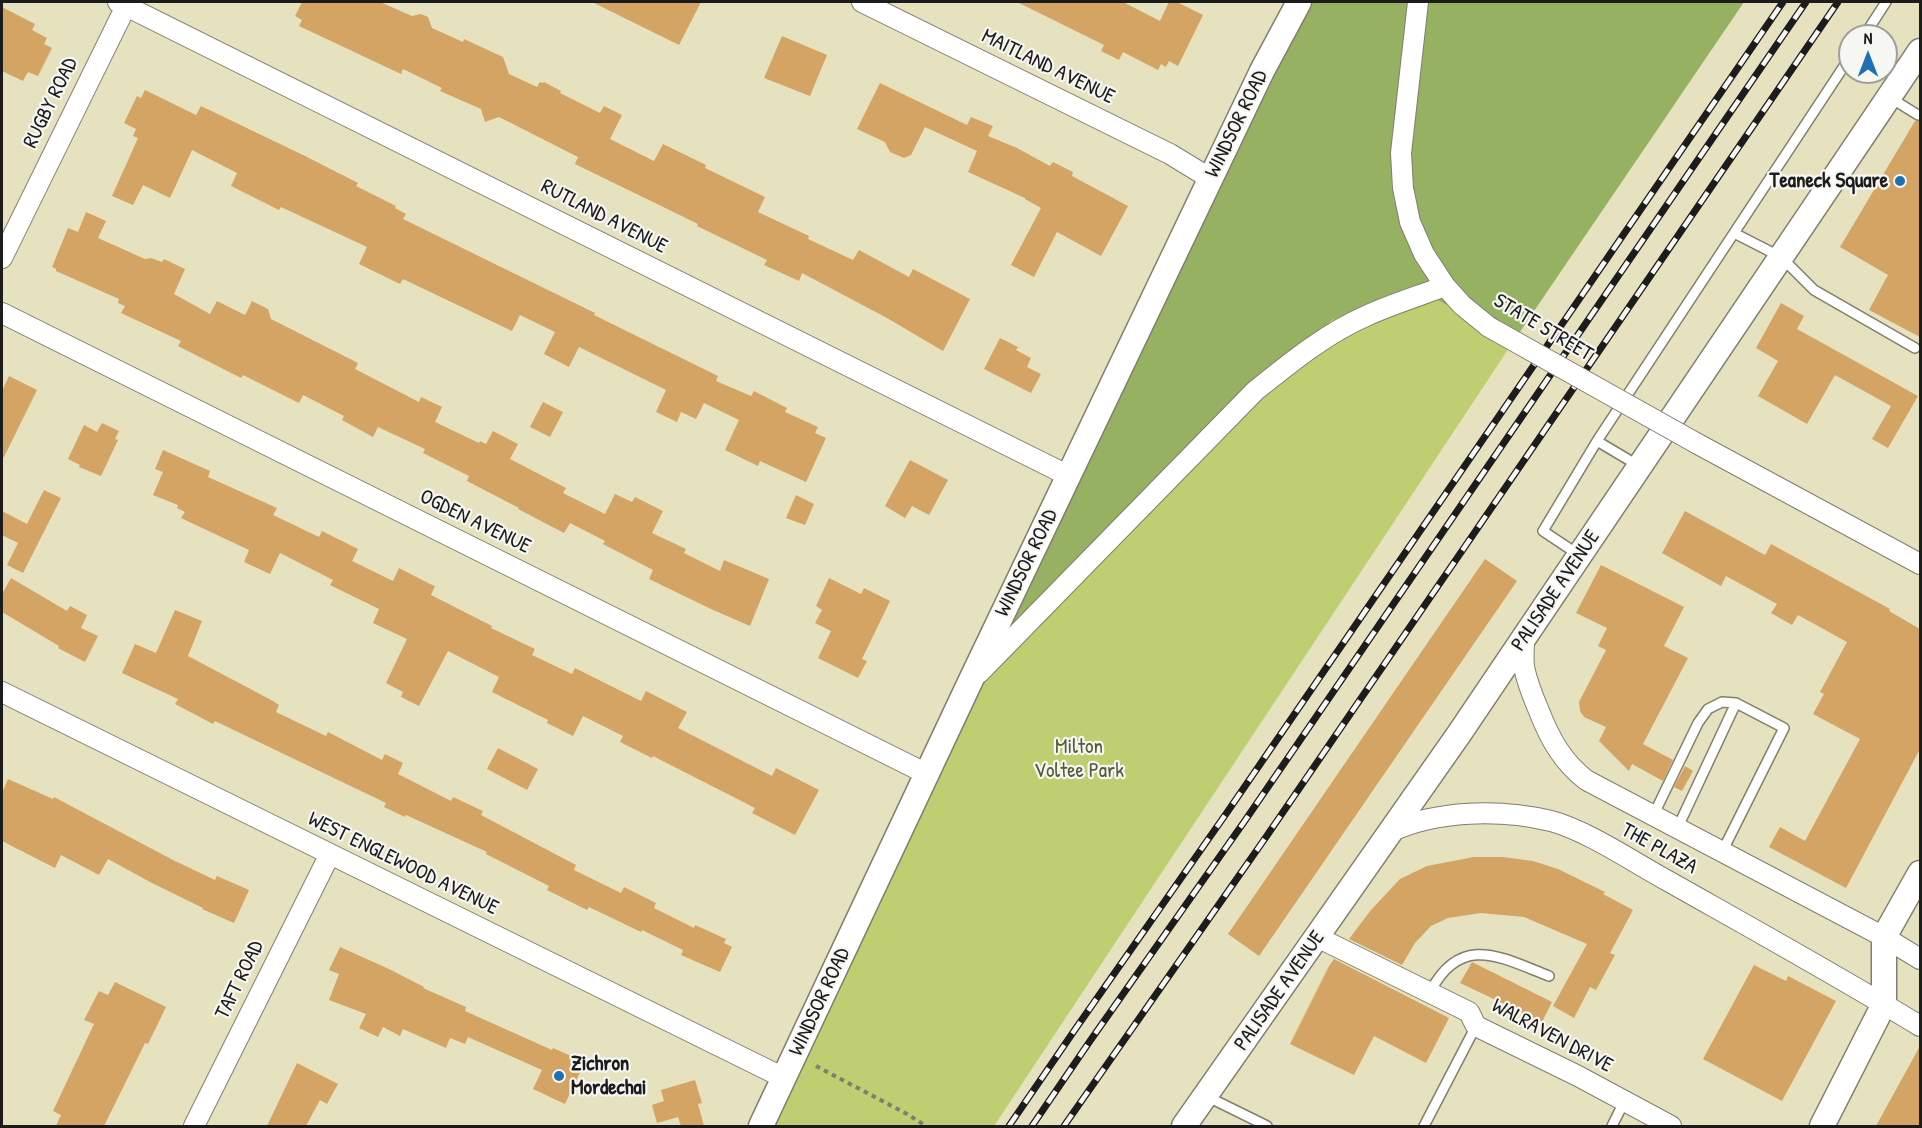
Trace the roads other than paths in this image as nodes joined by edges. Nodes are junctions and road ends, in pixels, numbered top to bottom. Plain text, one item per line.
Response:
1 (862, 2) edge
2 (1299, 2) edge
3 (1418, 2) edge
4 (1886, 2) edge
5 (124, 3) edge
6 (1872, 24) edge
7 (1920, 51) edge
8 (1838, 75) edge
9 (1889, 97) junction
10 (1918, 115) dead end
11 (1211, 179) junction
12 (1734, 233) junction
13 (1782, 257) junction
14 (2, 258) edge
15 (1444, 286) junction
16 (2, 313) edge
17 (1915, 348) dead end
18 (1597, 441) junction
19 (1640, 467) junction
20 (1069, 476) junction
21 (1580, 556) junction
22 (1920, 564) edge
23 (1524, 639) junction
24 (970, 682) junction
25 (2, 692) edge
26 (1736, 703) junction
27 (927, 774) junction
28 (1653, 816) junction
29 (1677, 829) junction
30 (1390, 832) junction
31 (1722, 852) junction
32 (330, 854) junction
33 (1920, 873) edge
34 (1317, 937) junction
35 (1884, 937) junction
36 (1920, 959) edge
37 (1549, 976) dead end
38 (1430, 992) junction
39 (1884, 1004) junction
40 (1476, 1026) junction
41 (1920, 1026) edge
42 (784, 1078) junction
43 (1206, 1096) junction
44 (1624, 1102) junction
45 (194, 1126) edge
46 (761, 1126) edge
47 (1184, 1126) edge
48 (1267, 1126) edge
49 (1424, 1126) edge
50 (1612, 1126) edge
51 (1671, 1126) edge
52 (1822, 1126) edge

1 - 11 street, MAITLAND AVENUE
2 - 11 street, WINDSOR ROAD
3 - 15 street, STATE STREET
4 - 6 lane
5 - 14 street, RUGBY ROAD
5 - 20 street, RUTLAND AVENUE
7 - 9 street, PALISADE AVENUE
8 - 12 lane
9 - 10 lane
9 - 13 street, PALISADE AVENUE
11 - 20 street, WINDSOR ROAD
12 - 13 lane
12 - 18 lane
13 - 17 lane
13 - 19 street, PALISADE AVENUE
15 - 22 street, STATE STREET, bridge
15 - 24 street
16 - 27 street, OGDEN AVENUE
18 - 19 lane
18 - 21 lane
19 - 21 street, PALISADE AVENUE
20 - 24 street, WINDSOR ROAD
21 - 23 street, PALISADE AVENUE
23 - 28 street, THE PLAZA
23 - 30 street, PALISADE AVENUE
24 - 27 street, WINDSOR ROAD
25 - 32 street, WEST ENGLEWOOD AVENUE
26 - 28 lane
26 - 29 lane
26 - 31 lane
27 - 42 street, WINDSOR ROAD
28 - 29 street, THE PLAZA
29 - 31 street, THE PLAZA
30 - 34 street, PALISADE AVENUE
30 - 39 street, THE PLAZA
31 - 35 street, THE PLAZA
32 - 42 street, WEST ENGLEWOOD AVENUE
32 - 45 street, TAFT ROAD
33 - 35 street
34 - 38 street, WALRAVEN DRIVE
34 - 43 street, PALISADE AVENUE
35 - 36 street, THE PLAZA
35 - 39 street
37 - 38 lane
38 - 40 street, WALRAVEN DRIVE
39 - 41 street, THE PLAZA
39 - 52 street
40 - 44 street, WALRAVEN DRIVE
40 - 49 lane
42 - 46 street, WINDSOR ROAD
43 - 47 street, PALISADE AVENUE
43 - 48 lane
44 - 50 lane
44 - 51 street, WALRAVEN DRIVE

